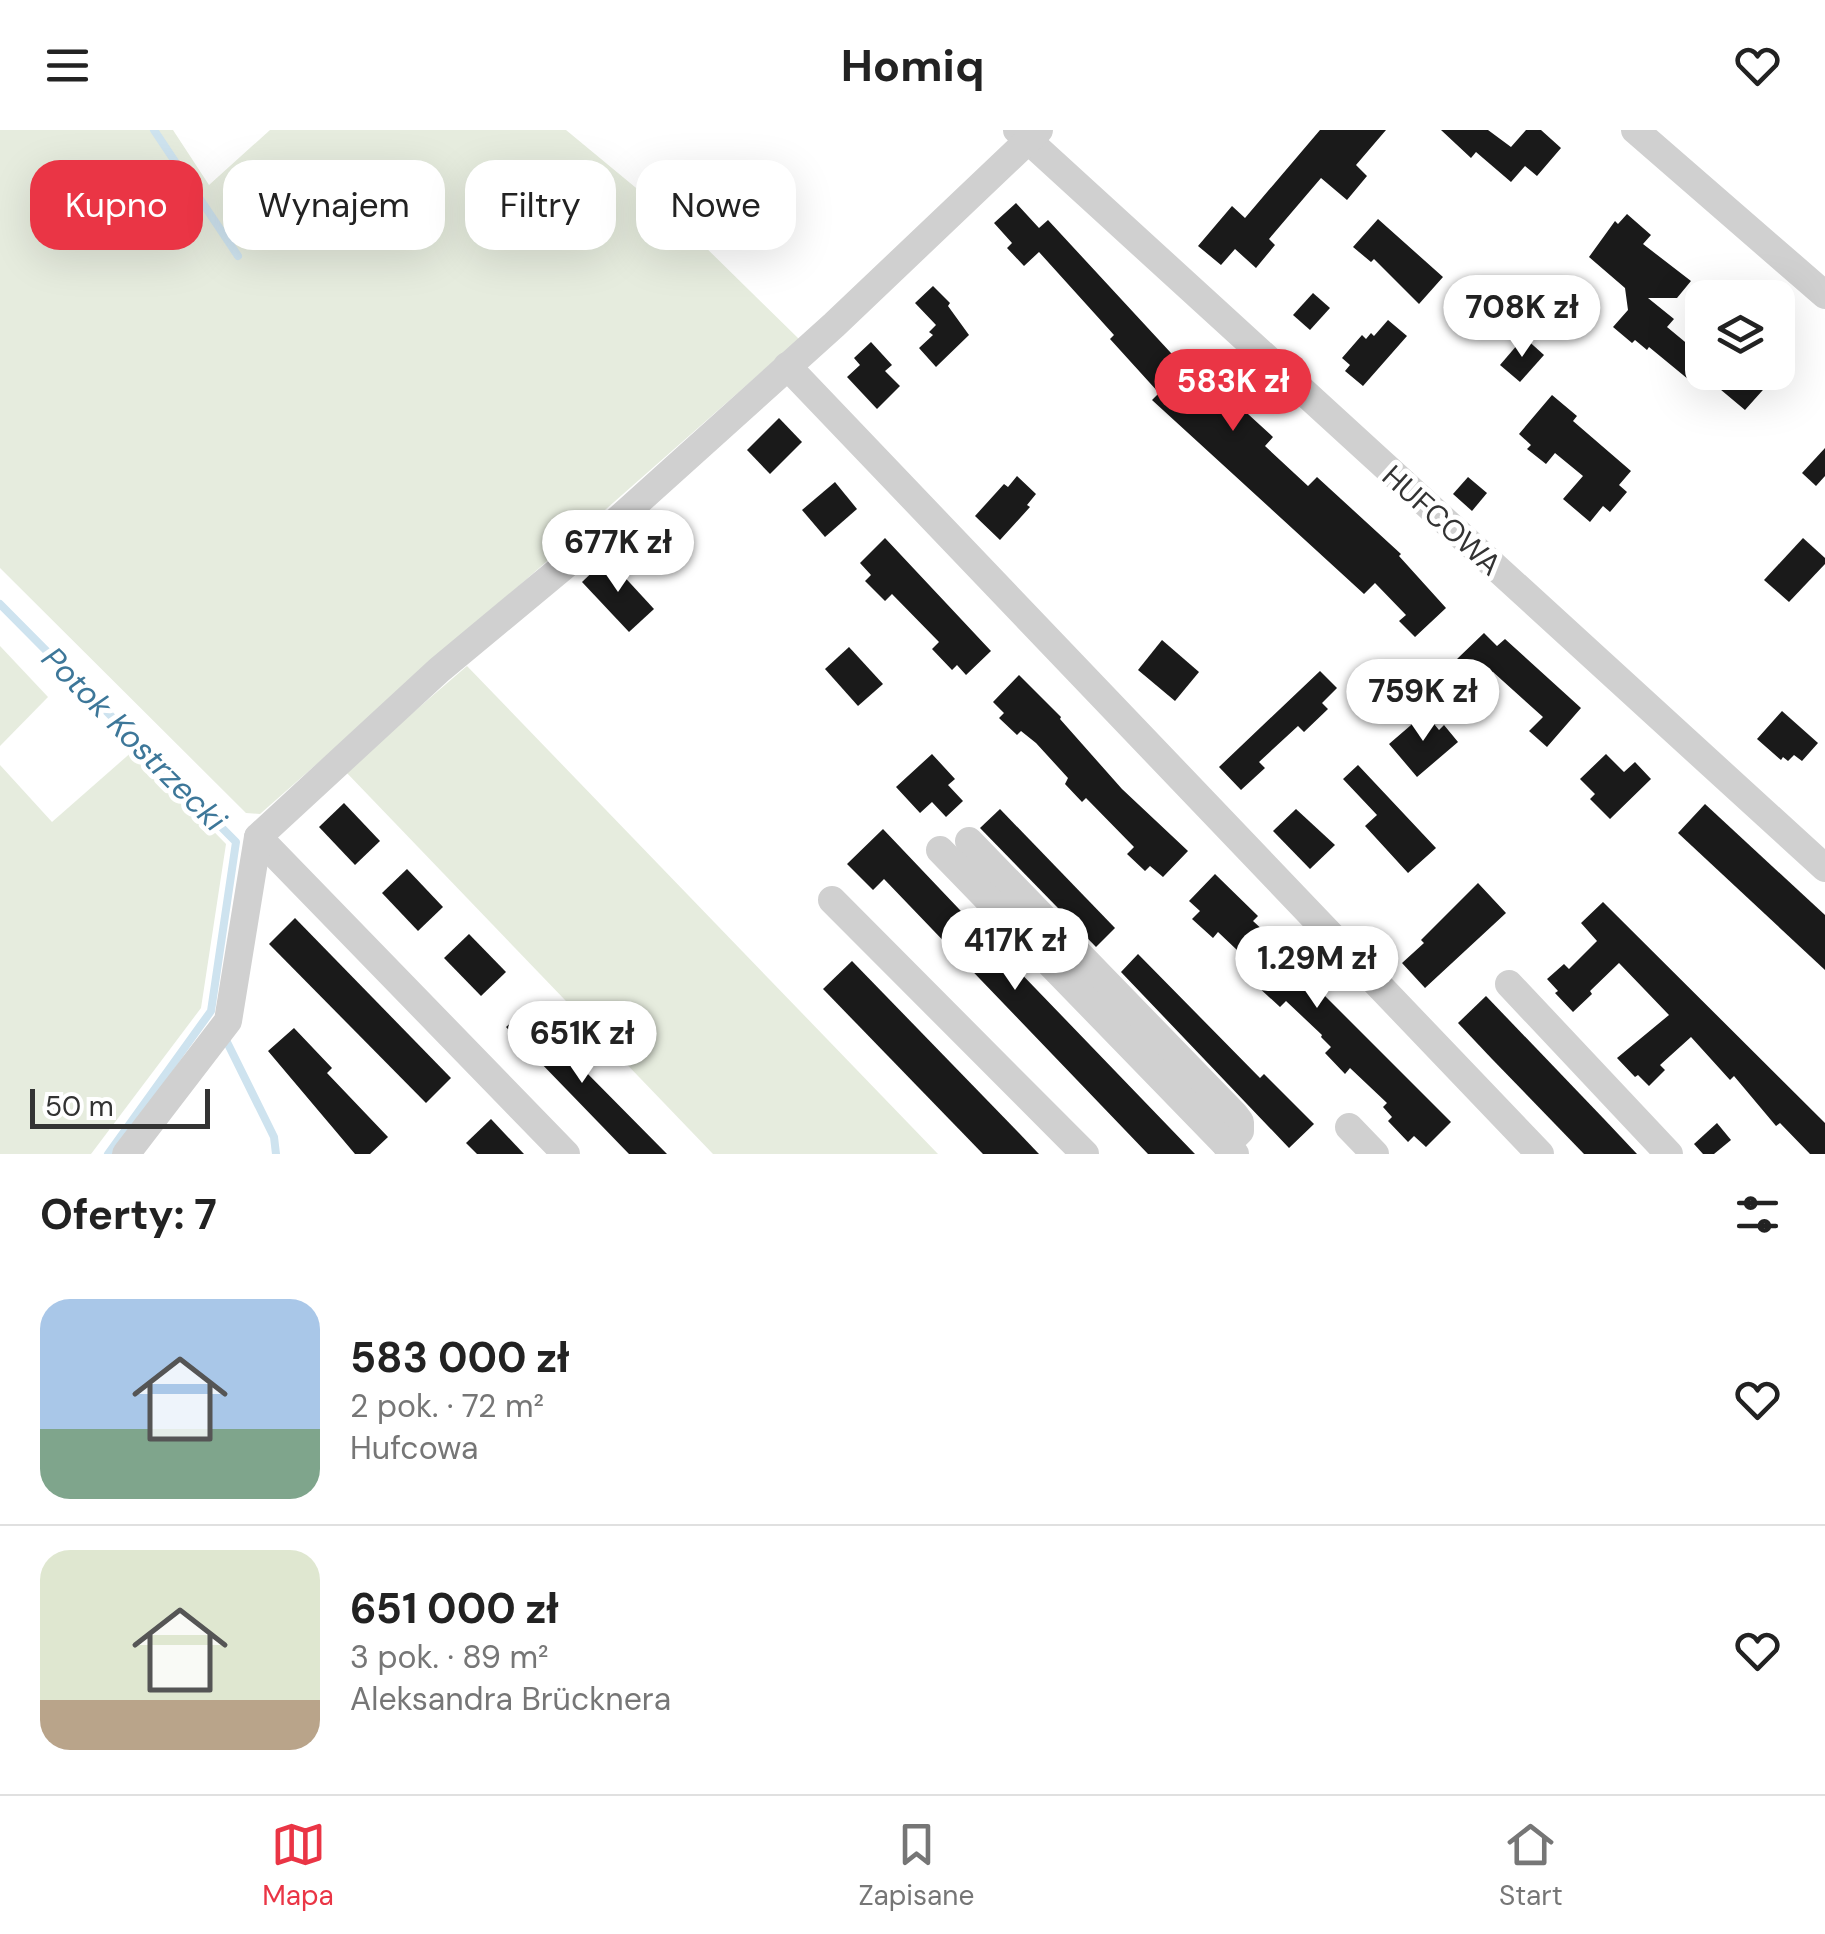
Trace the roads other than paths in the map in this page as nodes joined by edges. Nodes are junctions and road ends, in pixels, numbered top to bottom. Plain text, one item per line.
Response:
1 (1635, 130) edge
2 (1028, 133) edge
3 (1825, 294) edge
4 (787, 366) junction
5 (258, 837) junction
6 (969, 841) dead end
7 (940, 850) dead end
8 (1825, 868) edge
9 (832, 900) dead end
10 (1509, 984) dead end
11 (1349, 1126) dead end
12 (1230, 1150) edge
13 (126, 1154) edge
14 (566, 1154) edge
15 (1085, 1154) edge
16 (1375, 1154) edge
17 (1540, 1154) edge
18 (1669, 1154) edge

1 - 3 street
2 - 4 street
2 - 8 street, HUFCOWA
4 - 5 street
4 - 17 street
5 - 13 street
5 - 14 street
6 - 12 street
7 - 12 street
9 - 15 street
10 - 18 street
11 - 16 street

